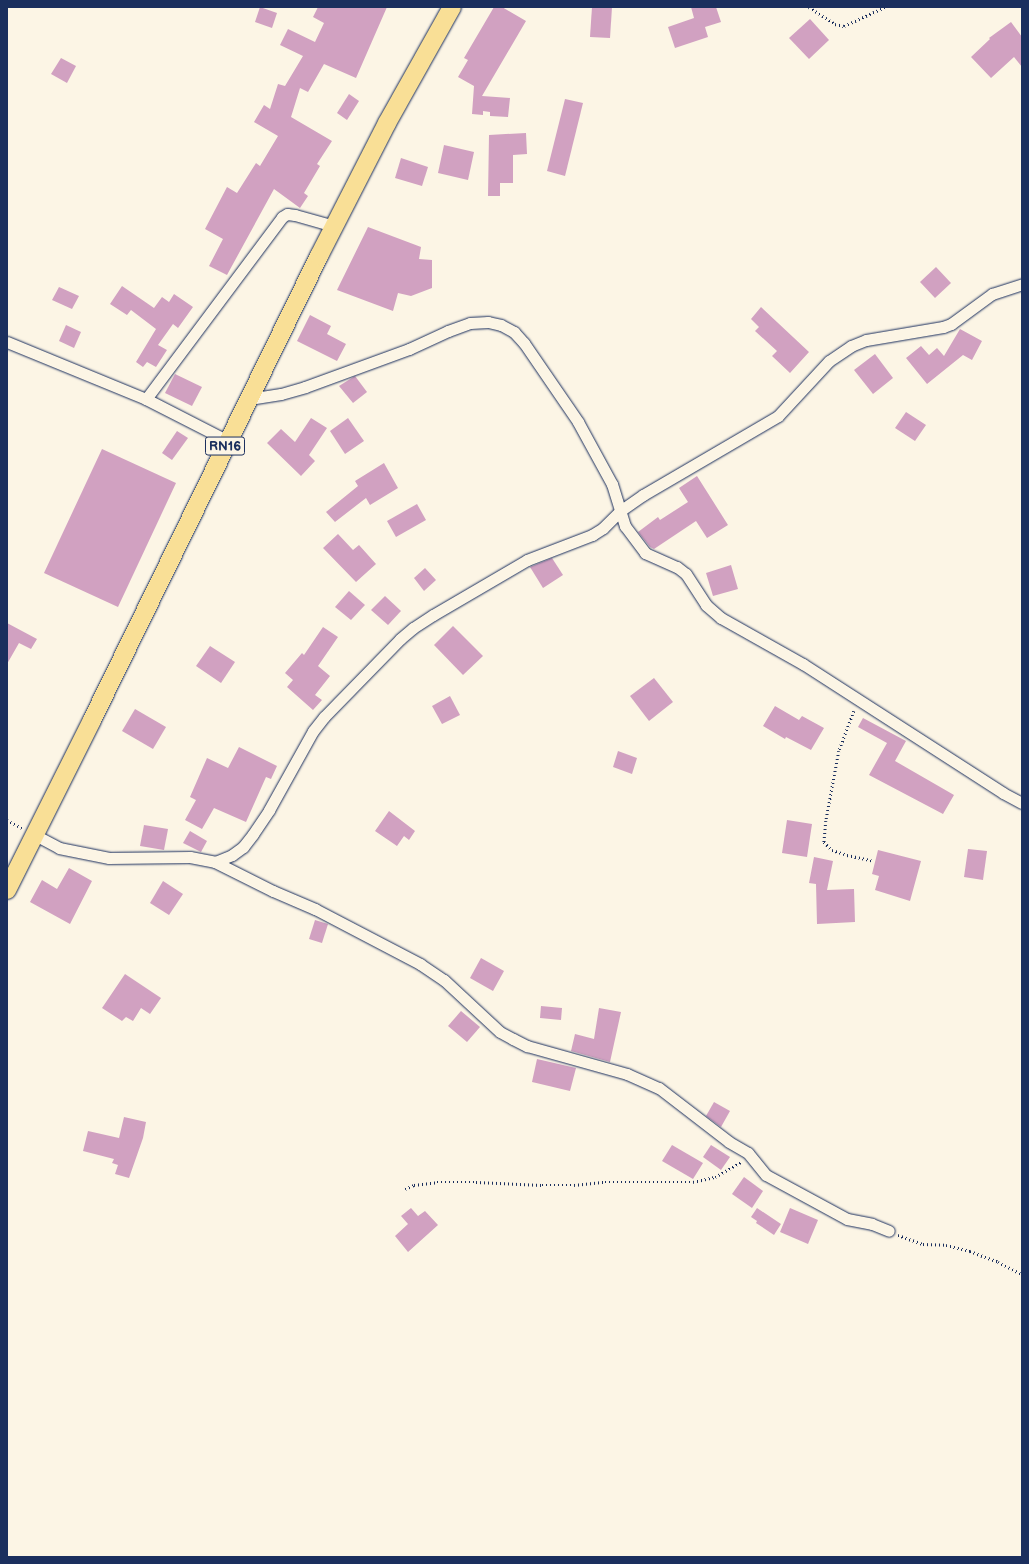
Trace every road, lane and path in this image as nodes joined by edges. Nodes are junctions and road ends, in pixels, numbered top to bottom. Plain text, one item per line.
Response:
1 (452, 7) edge
2 (808, 7) edge
3 (885, 7) edge
4 (334, 226) junction
5 (1022, 284) edge
6 (7, 342) edge
7 (249, 398) junction
8 (146, 399) junction
9 (228, 441) junction
10 (620, 511) junction
11 (858, 700) junction
12 (1022, 803) edge
13 (35, 836) junction
14 (871, 860) dead end
15 (215, 862) junction
16 (7, 890) edge
17 (750, 1156) junction
18 (405, 1189) dead end
19 (889, 1231) joint
20 (1022, 1274) edge

1 - 4 main road, RN16
2 - 3 path
4 - 7 main road, RN16
4 - 8 street
5 - 10 street
6 - 8 street
7 - 9 main road, RN16
7 - 10 street
8 - 9 street
9 - 13 main road, RN16
10 - 11 street
10 - 15 street
11 - 12 street
11 - 14 path
13 - 15 street
13 - 16 main road, RN16
15 - 17 street
17 - 18 path
17 - 19 street
19 - 20 path

